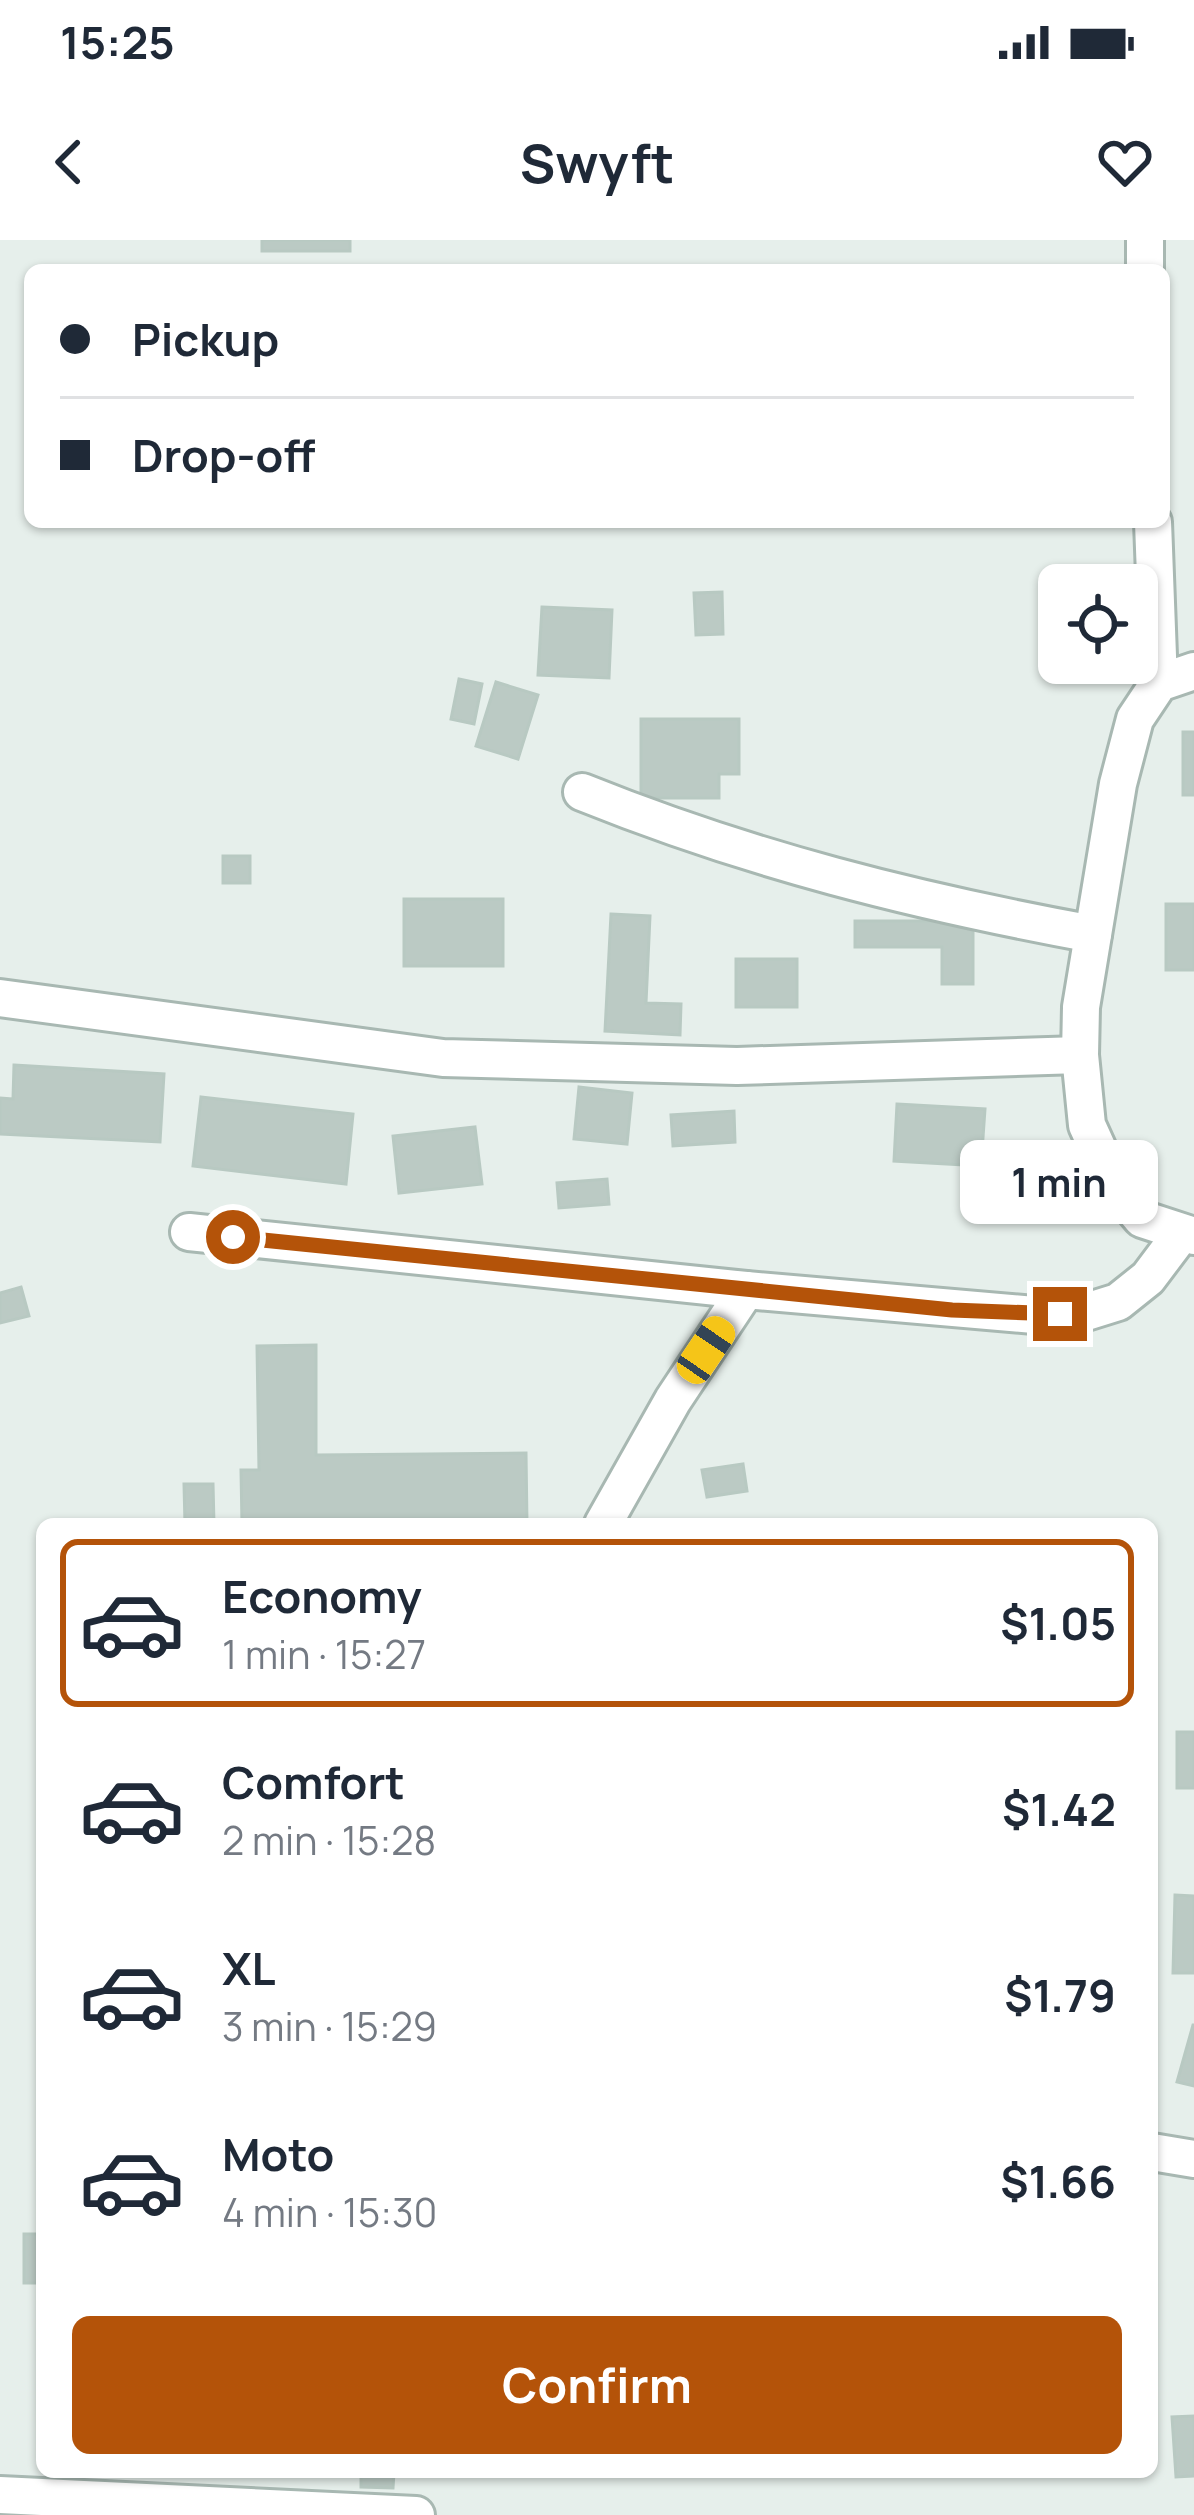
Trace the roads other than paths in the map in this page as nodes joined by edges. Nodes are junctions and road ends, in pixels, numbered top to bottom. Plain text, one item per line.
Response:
1 (1153, 528) edge
2 (1194, 670) edge
3 (1159, 683) junction
4 (582, 792) dead end
5 (1093, 934) junction
6 (0, 998) edge
7 (1080, 1055) junction
8 (189, 1232) dead end
9 (1188, 1235) edge
10 (746, 1290) junction
11 (606, 1518) edge
12 (1158, 2153) edge
13 (1194, 2159) edge
14 (0, 2495) edge
15 (416, 2515) edge

1 - 3 street
2 - 3 street
3 - 5 street
4 - 5 street
5 - 7 street
6 - 7 street
7 - 9 street
8 - 10 street
9 - 10 street
10 - 11 street
12 - 13 street
14 - 15 street

